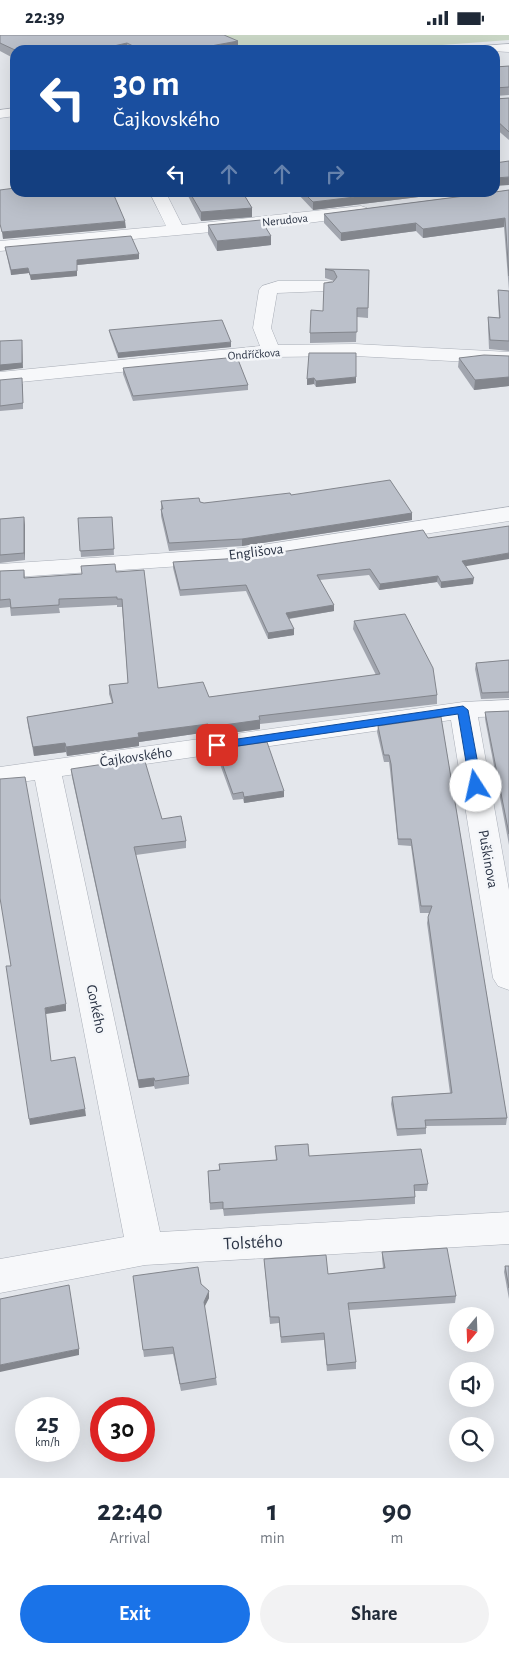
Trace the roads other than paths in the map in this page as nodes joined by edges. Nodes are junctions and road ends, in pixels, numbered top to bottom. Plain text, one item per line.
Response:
1 (160, 197) edge
2 (376, 209) edge
3 (176, 230) junction
4 (0, 246) edge
5 (326, 286) edge
6 (271, 351) junction
7 (509, 358) edge
8 (0, 378) edge
9 (509, 514) edge
10 (0, 571) edge
11 (509, 708) edge
12 (463, 710) junction
13 (47, 770) junction
14 (0, 776) edge
15 (509, 978) edge
16 (509, 1228) edge
17 (145, 1249) junction
18 (0, 1276) edge

1 - 3 street
2 - 3 street, Nerudova
3 - 4 street, Nerudova
5 - 6 street
6 - 7 street, Ondříčkova
6 - 8 street, Ondříčkova
9 - 10 street, Englišova
11 - 12 street, Čajkovského
12 - 13 street, Čajkovského
12 - 15 street, Puškinova
13 - 14 street, Čajkovského
13 - 17 street, Gorkého
16 - 17 street, Tolstého
17 - 18 street, Tolstého

